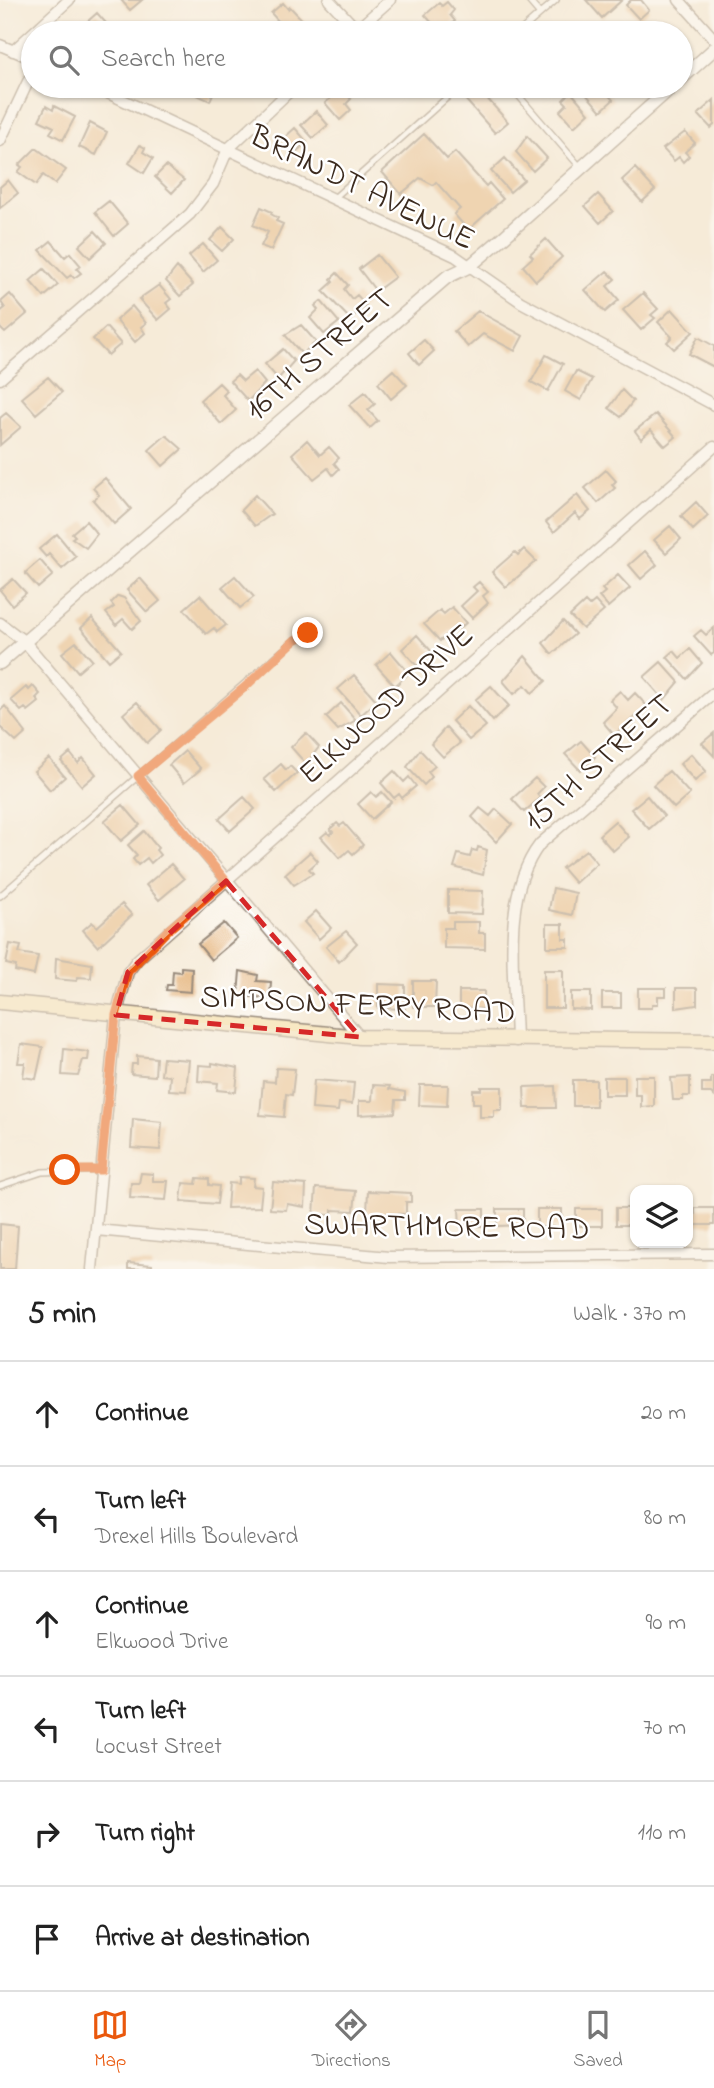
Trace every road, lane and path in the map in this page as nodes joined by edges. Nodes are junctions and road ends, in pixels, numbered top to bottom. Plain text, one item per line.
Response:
1 (69, 0) edge
2 (329, 0) edge
3 (390, 0) edge
4 (528, 0) edge
5 (556, 0) edge
6 (679, 0) edge
7 (540, 14) junction
8 (46, 21) edge
9 (346, 21) edge
10 (367, 21) edge
11 (532, 21) edge
12 (714, 39) edge
13 (21, 44) edge
14 (0, 45) edge
15 (714, 49) edge
16 (13, 51) junction
17 (21, 54) edge
18 (693, 68) edge
19 (21, 96) edge
20 (119, 98) edge
21 (282, 98) edge
22 (447, 98) edge
23 (521, 98) edge
24 (660, 98) edge
25 (0, 141) edge
26 (228, 149) junction
27 (581, 168) junction
28 (333, 199) junction
29 (470, 266) junction
30 (0, 379) edge
31 (714, 405) edge
32 (714, 447) edge
33 (0, 623) edge
34 (308, 633) dead end
35 (25, 642) junction
36 (0, 663) edge
37 (714, 693) edge
38 (138, 776) junction
39 (226, 881) junction
40 (0, 896) edge
41 (0, 1002) edge
42 (116, 1015) junction
43 (360, 1037) junction
44 (516, 1041) junction
45 (714, 1041) edge
46 (101, 1170) junction
47 (0, 1186) edge
48 (96, 1230) junction
49 (714, 1254) edge
50 (92, 1269) edge

1 - 8 street
2 - 9 street
3 - 10 street
4 - 7 lane
5 - 7 lane
6 - 12 street
7 - 11 lane
13 - 16 street
14 - 16 street
15 - 18 street
16 - 17 street
19 - 25 street
20 - 26 street, BRANDT AVENUE
21 - 26 street
22 - 28 lane
23 - 27 lane
24 - 27 street, 16TH STREET
26 - 28 street, BRANDT AVENUE
26 - 30 street
27 - 29 street, 16TH STREET
28 - 29 street, BRANDT AVENUE
29 - 31 street, BRANDT AVENUE
29 - 35 street, 16TH STREET
32 - 39 street, ELKWOOD DRIVE
33 - 35 street
34 - 38 lane
35 - 36 street, 16TH STREET
35 - 38 street
37 - 44 street, 15TH STREET
38 - 39 street
38 - 40 lane
39 - 42 street, ELKWOOD DRIVE
39 - 43 street
41 - 42 main road, SIMPSON FERRY ROAD
42 - 43 main road, SIMPSON FERRY ROAD
42 - 46 street, ELKWOOD DRIVE
43 - 44 main road, SIMPSON FERRY ROAD
44 - 45 main road, SIMPSON FERRY ROAD
46 - 47 lane
46 - 48 street, ELKWOOD DRIVE
48 - 49 street, SWARTHMORE ROAD
48 - 50 street, ELKWOOD DRIVE

